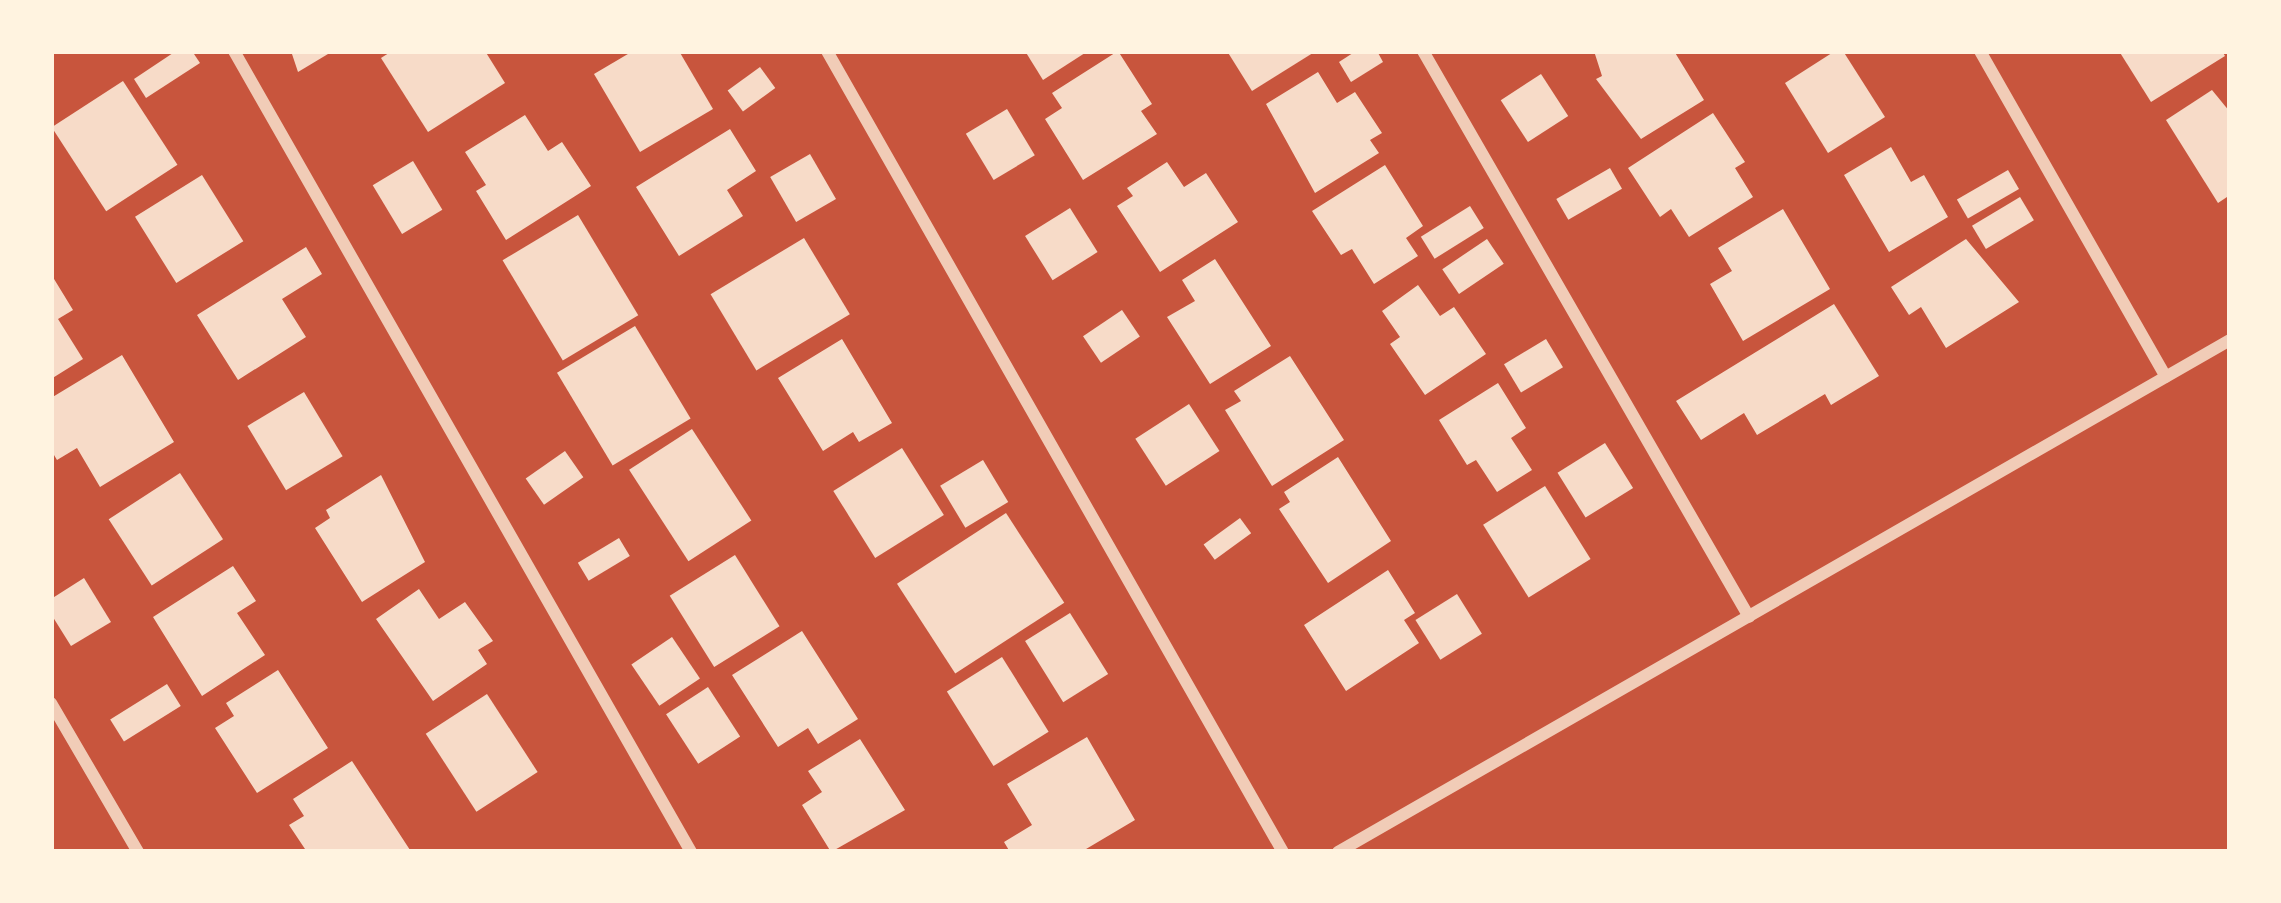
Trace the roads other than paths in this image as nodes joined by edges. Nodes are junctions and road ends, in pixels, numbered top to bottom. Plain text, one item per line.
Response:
1 (234, 51) edge
2 (827, 51) edge
3 (1423, 51) edge
4 (1980, 51) edge
5 (2230, 340) edge
6 (2166, 377) junction
7 (1749, 616) junction
8 (51, 703) edge
9 (138, 852) edge
10 (691, 852) edge
11 (1283, 852) edge
12 (1338, 852) edge

1 - 10 street
2 - 11 street
3 - 7 street
4 - 6 street
5 - 6 street
6 - 7 street
7 - 12 street
8 - 9 street

